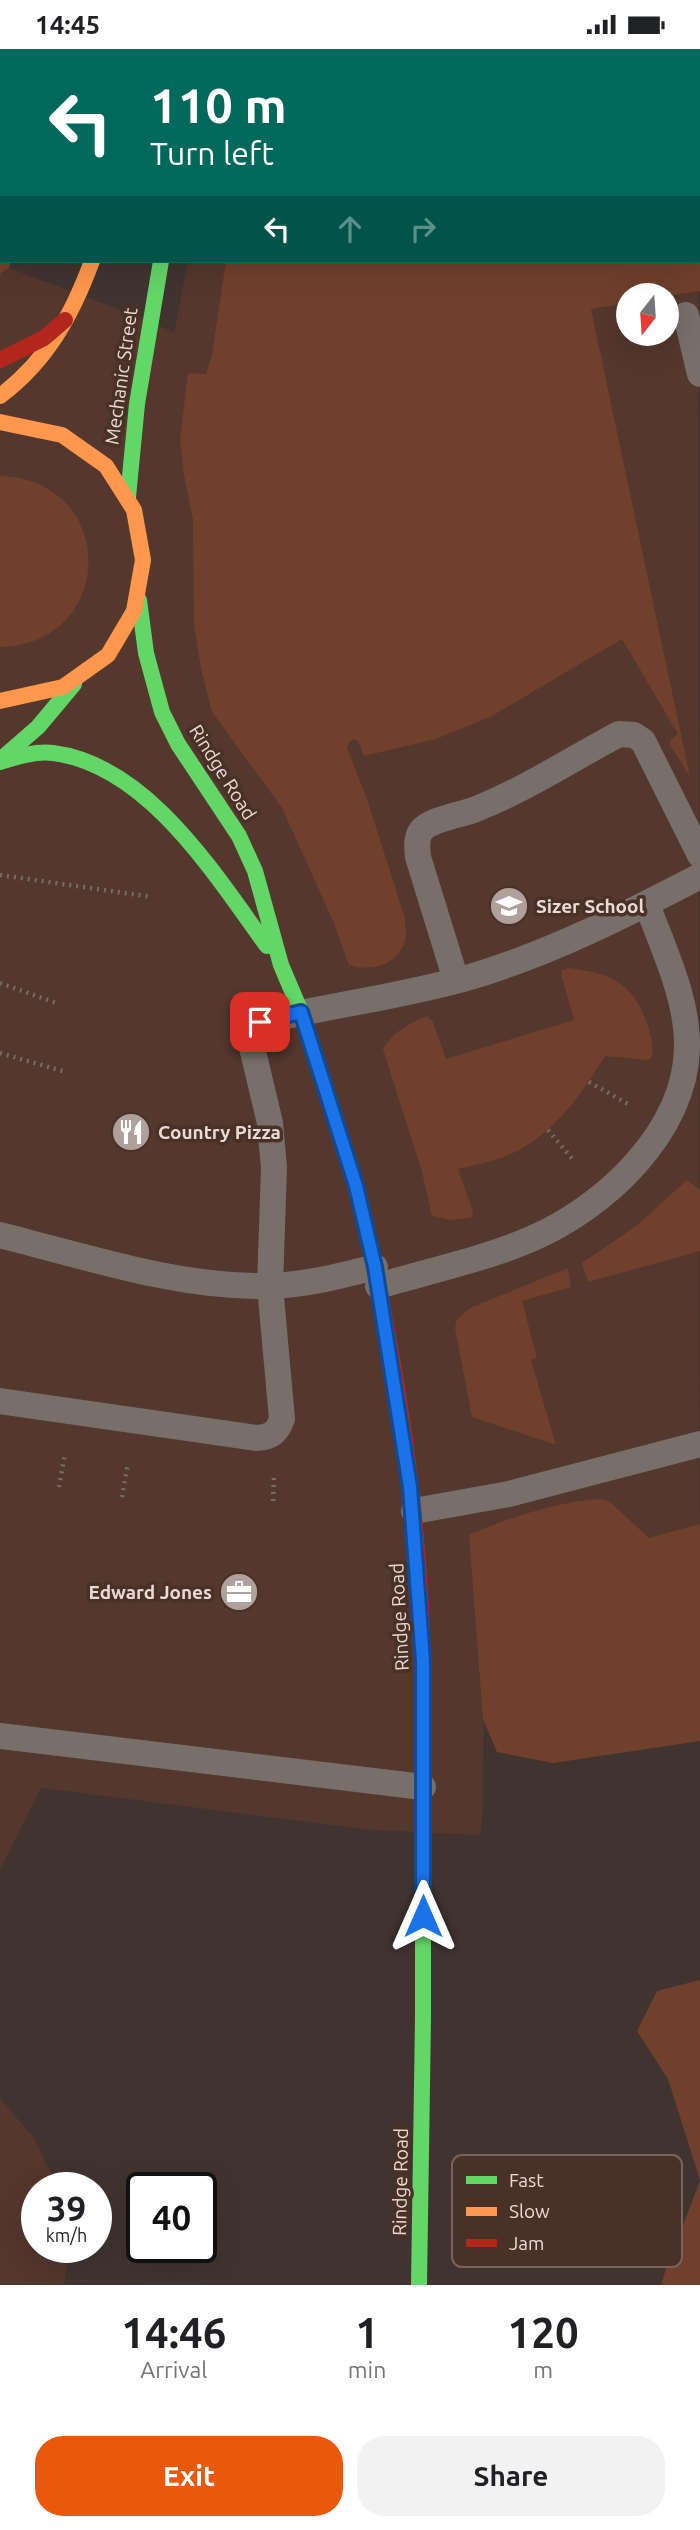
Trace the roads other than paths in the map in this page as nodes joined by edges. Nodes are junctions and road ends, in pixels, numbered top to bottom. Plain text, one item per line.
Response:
1 (91, 263) edge
2 (160, 263) edge
3 (686, 315) dead end
4 (67, 319) junction
5 (0, 360) edge
6 (700, 374) edge
7 (0, 396) edge
8 (0, 412) edge
9 (0, 422) edge
10 (46, 428) junction
11 (128, 497) junction
12 (138, 600) junction
13 (75, 682) junction
14 (7, 710) edge
15 (38, 727) junction
16 (0, 761) edge
17 (115, 776) junction
18 (700, 855) edge
19 (700, 876) edge
20 (647, 904) junction
21 (281, 965) junction
22 (456, 980) junction
23 (301, 1012) junction
24 (0, 1235) edge
25 (377, 1276) junction
26 (270, 1286) junction
27 (0, 1401) edge
28 (700, 1444) edge
29 (414, 1511) junction
30 (0, 1736) edge
31 (423, 1787) junction
32 (419, 2285) edge

1 - 4 street
2 - 11 street, Mechanic Street
3 - 6 lane
4 - 5 street
4 - 7 street
8 - 10 street
9 - 10 street
10 - 11 street
11 - 12 street
12 - 13 street
12 - 21 street, Rindge Road
13 - 14 street
13 - 15 street
14 - 15 street, Rindge Road
15 - 16 street
15 - 17 street, Rindge Road
16 - 17 street, Rindge Road
17 - 21 street, Rindge Road
18 - 22 lane
19 - 20 lane
20 - 22 lane
20 - 25 lane
21 - 23 street, Rindge Road
22 - 23 lane
23 - 25 street, Rindge Road
23 - 26 lane
24 - 26 lane
25 - 26 lane
25 - 29 street, Rindge Road
26 - 27 lane
28 - 29 lane
29 - 31 street, Rindge Road
30 - 31 lane
31 - 32 street, Rindge Road

